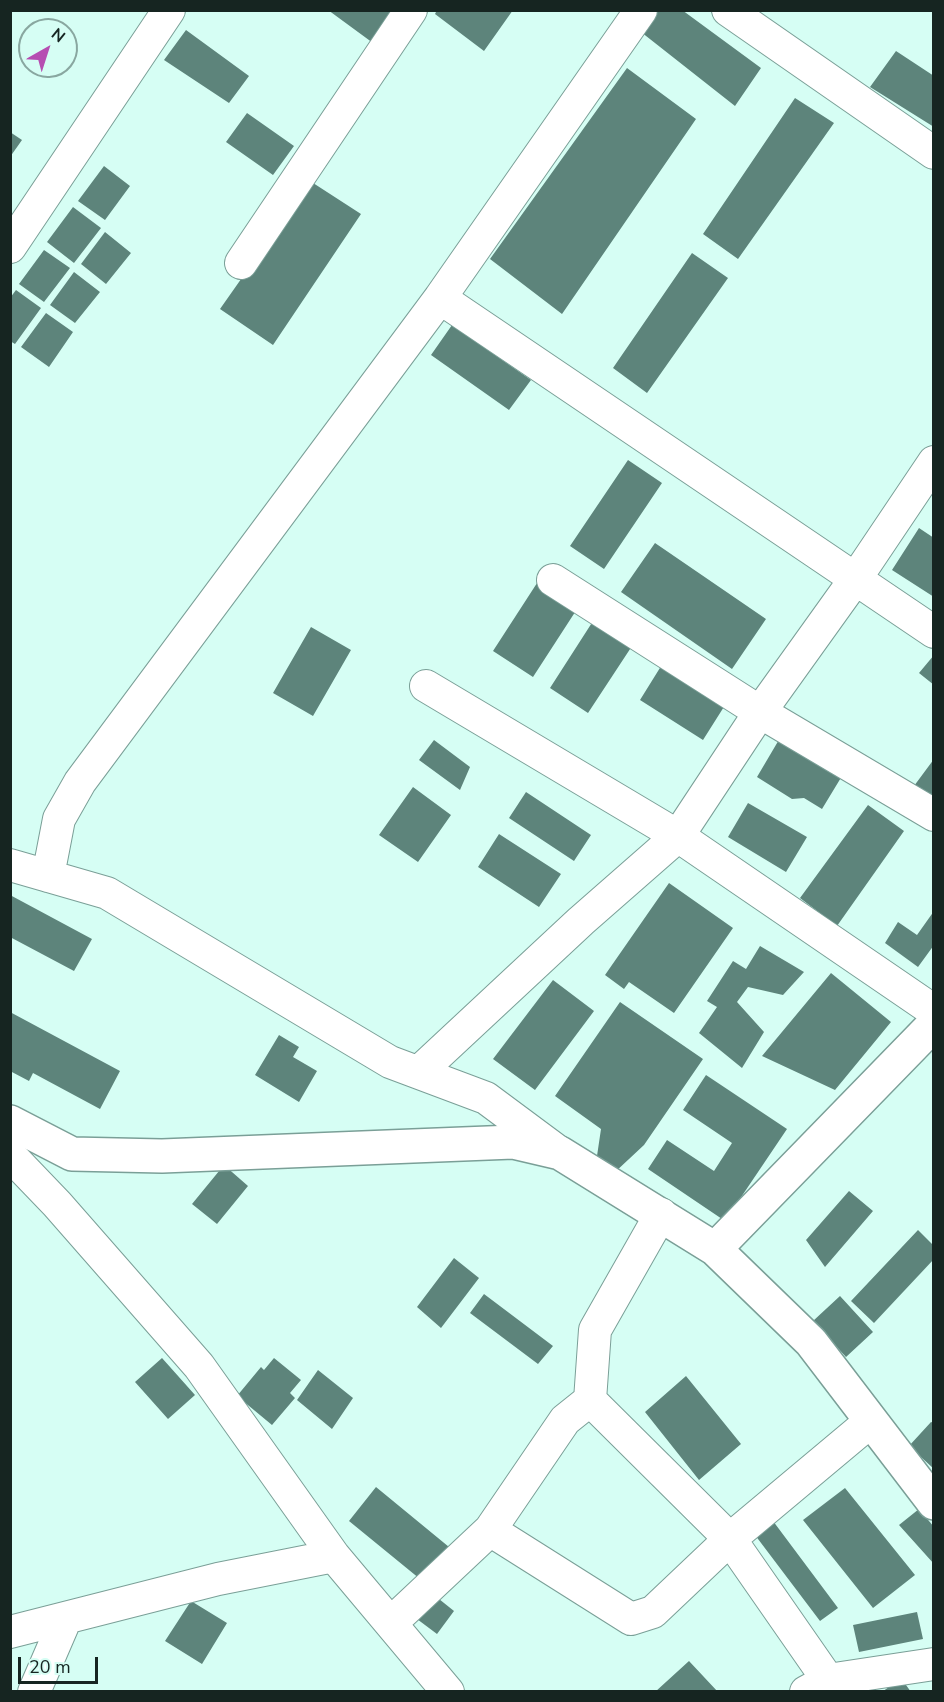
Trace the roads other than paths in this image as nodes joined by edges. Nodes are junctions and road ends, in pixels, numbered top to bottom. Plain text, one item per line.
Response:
1 (169, 10) edge
2 (411, 10) edge
3 (641, 10) edge
4 (728, 10) edge
5 (933, 153) edge
6 (10, 247) edge
7 (242, 263) dead end
8 (440, 298) junction
9 (933, 462) edge
10 (856, 578) junction
11 (553, 580) dead end
12 (933, 632) edge
13 (426, 686) dead end
14 (760, 712) junction
15 (933, 815) edge
16 (678, 836) junction
17 (10, 865) edge
18 (48, 876) junction
19 (933, 1011) edge
20 (933, 1024) edge
21 (419, 1072) junction
22 (10, 1122) edge
23 (560, 1153) junction
24 (10, 1155) edge
25 (661, 1214) junction
26 (715, 1249) junction
27 (590, 1400) junction
28 (871, 1421) junction
29 (931, 1494) edge
30 (490, 1530) junction
31 (730, 1539) junction
32 (334, 1556) junction
33 (66, 1618) junction
34 (391, 1623) junction
35 (10, 1632) edge
36 (933, 1665) edge
37 (434, 1686) edge
38 (817, 1686) edge
39 (34, 1692) edge

1 - 6 street
2 - 7 street
3 - 8 street
4 - 5 street
8 - 10 street
8 - 18 street
9 - 10 street
10 - 12 street
10 - 14 street
11 - 14 street
13 - 16 street
14 - 15 street
14 - 16 street
16 - 19 street
16 - 21 street
17 - 18 street
18 - 21 street
20 - 26 street
21 - 23 street
22 - 23 street
23 - 25 street
24 - 32 street
25 - 26 street
25 - 27 street
26 - 28 street
27 - 30 street
27 - 31 street
28 - 29 street
28 - 31 street
30 - 31 street
30 - 34 street
31 - 38 street
32 - 33 street
32 - 34 street
33 - 35 street
33 - 39 street
34 - 37 street
36 - 38 street

